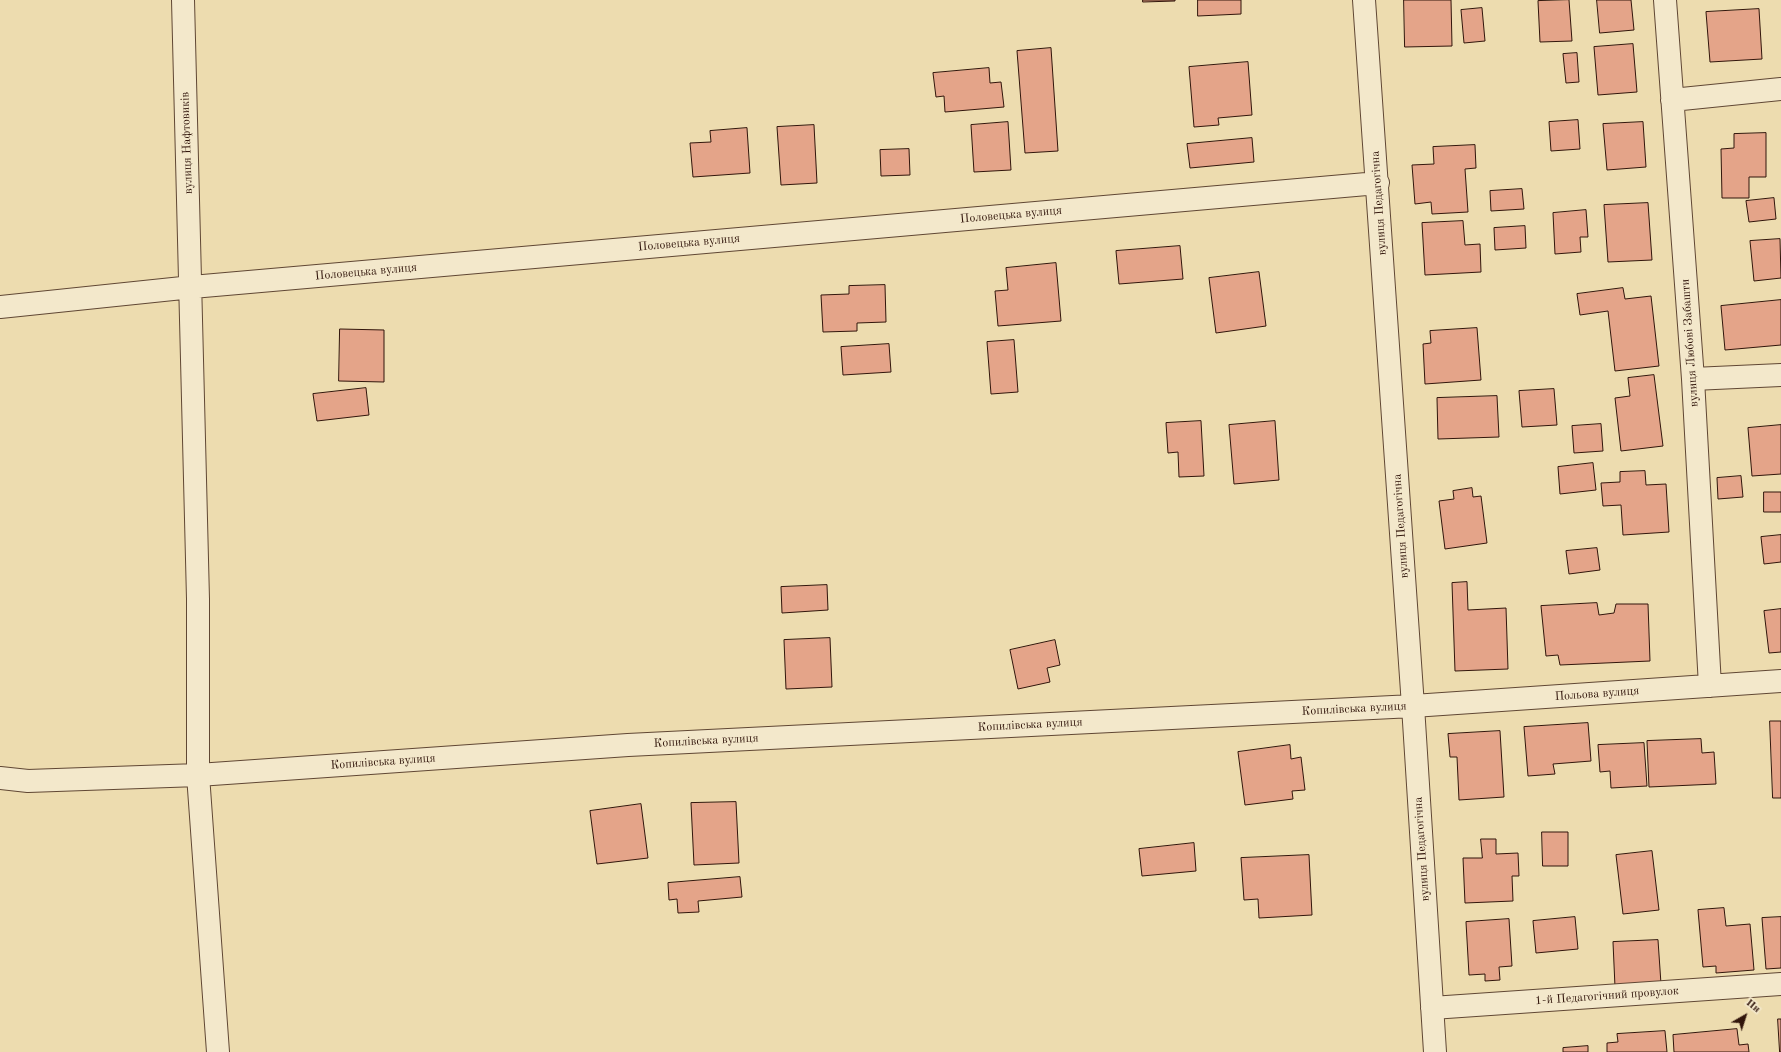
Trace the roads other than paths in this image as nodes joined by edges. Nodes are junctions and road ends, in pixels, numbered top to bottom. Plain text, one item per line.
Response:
1 (183, 0) edge
2 (1364, 0) edge
3 (1665, 0) edge
4 (1781, 89) edge
5 (1672, 100) junction
6 (1378, 183) junction
7 (192, 287) junction
8 (0, 308) edge
9 (1781, 376) edge
10 (1693, 379) junction
11 (1781, 681) edge
12 (1710, 686) junction
13 (1413, 706) junction
14 (198, 775) junction
15 (0, 778) edge
16 (1781, 984) edge
17 (1432, 1008) junction
18 (218, 1052) edge
19 (1435, 1052) edge

1 - 7 street, вулиця Нафтовиків
2 - 6 street, вулиця Педагогічна
3 - 5 street, вулиця Любові Забашти
4 - 5 street
5 - 10 street, вулиця Любові Забашти
6 - 7 street, Половецька вулиця
6 - 13 street, вулиця Педагогічна
7 - 8 street, Половецька вулиця
7 - 14 street, вулиця Нафтовиків
9 - 10 street
10 - 12 street, вулиця Любові Забашти
11 - 12 street, Польова вулиця
12 - 13 street, Польова вулиця
13 - 14 street, Копилівська вулиця
13 - 17 street, вулиця Педагогічна
14 - 15 street, Копилівська вулиця
14 - 18 street, вулиця Нафтовиків
16 - 17 street, 1-й Педагогічний провулок
17 - 19 street, вулиця Педагогічна

